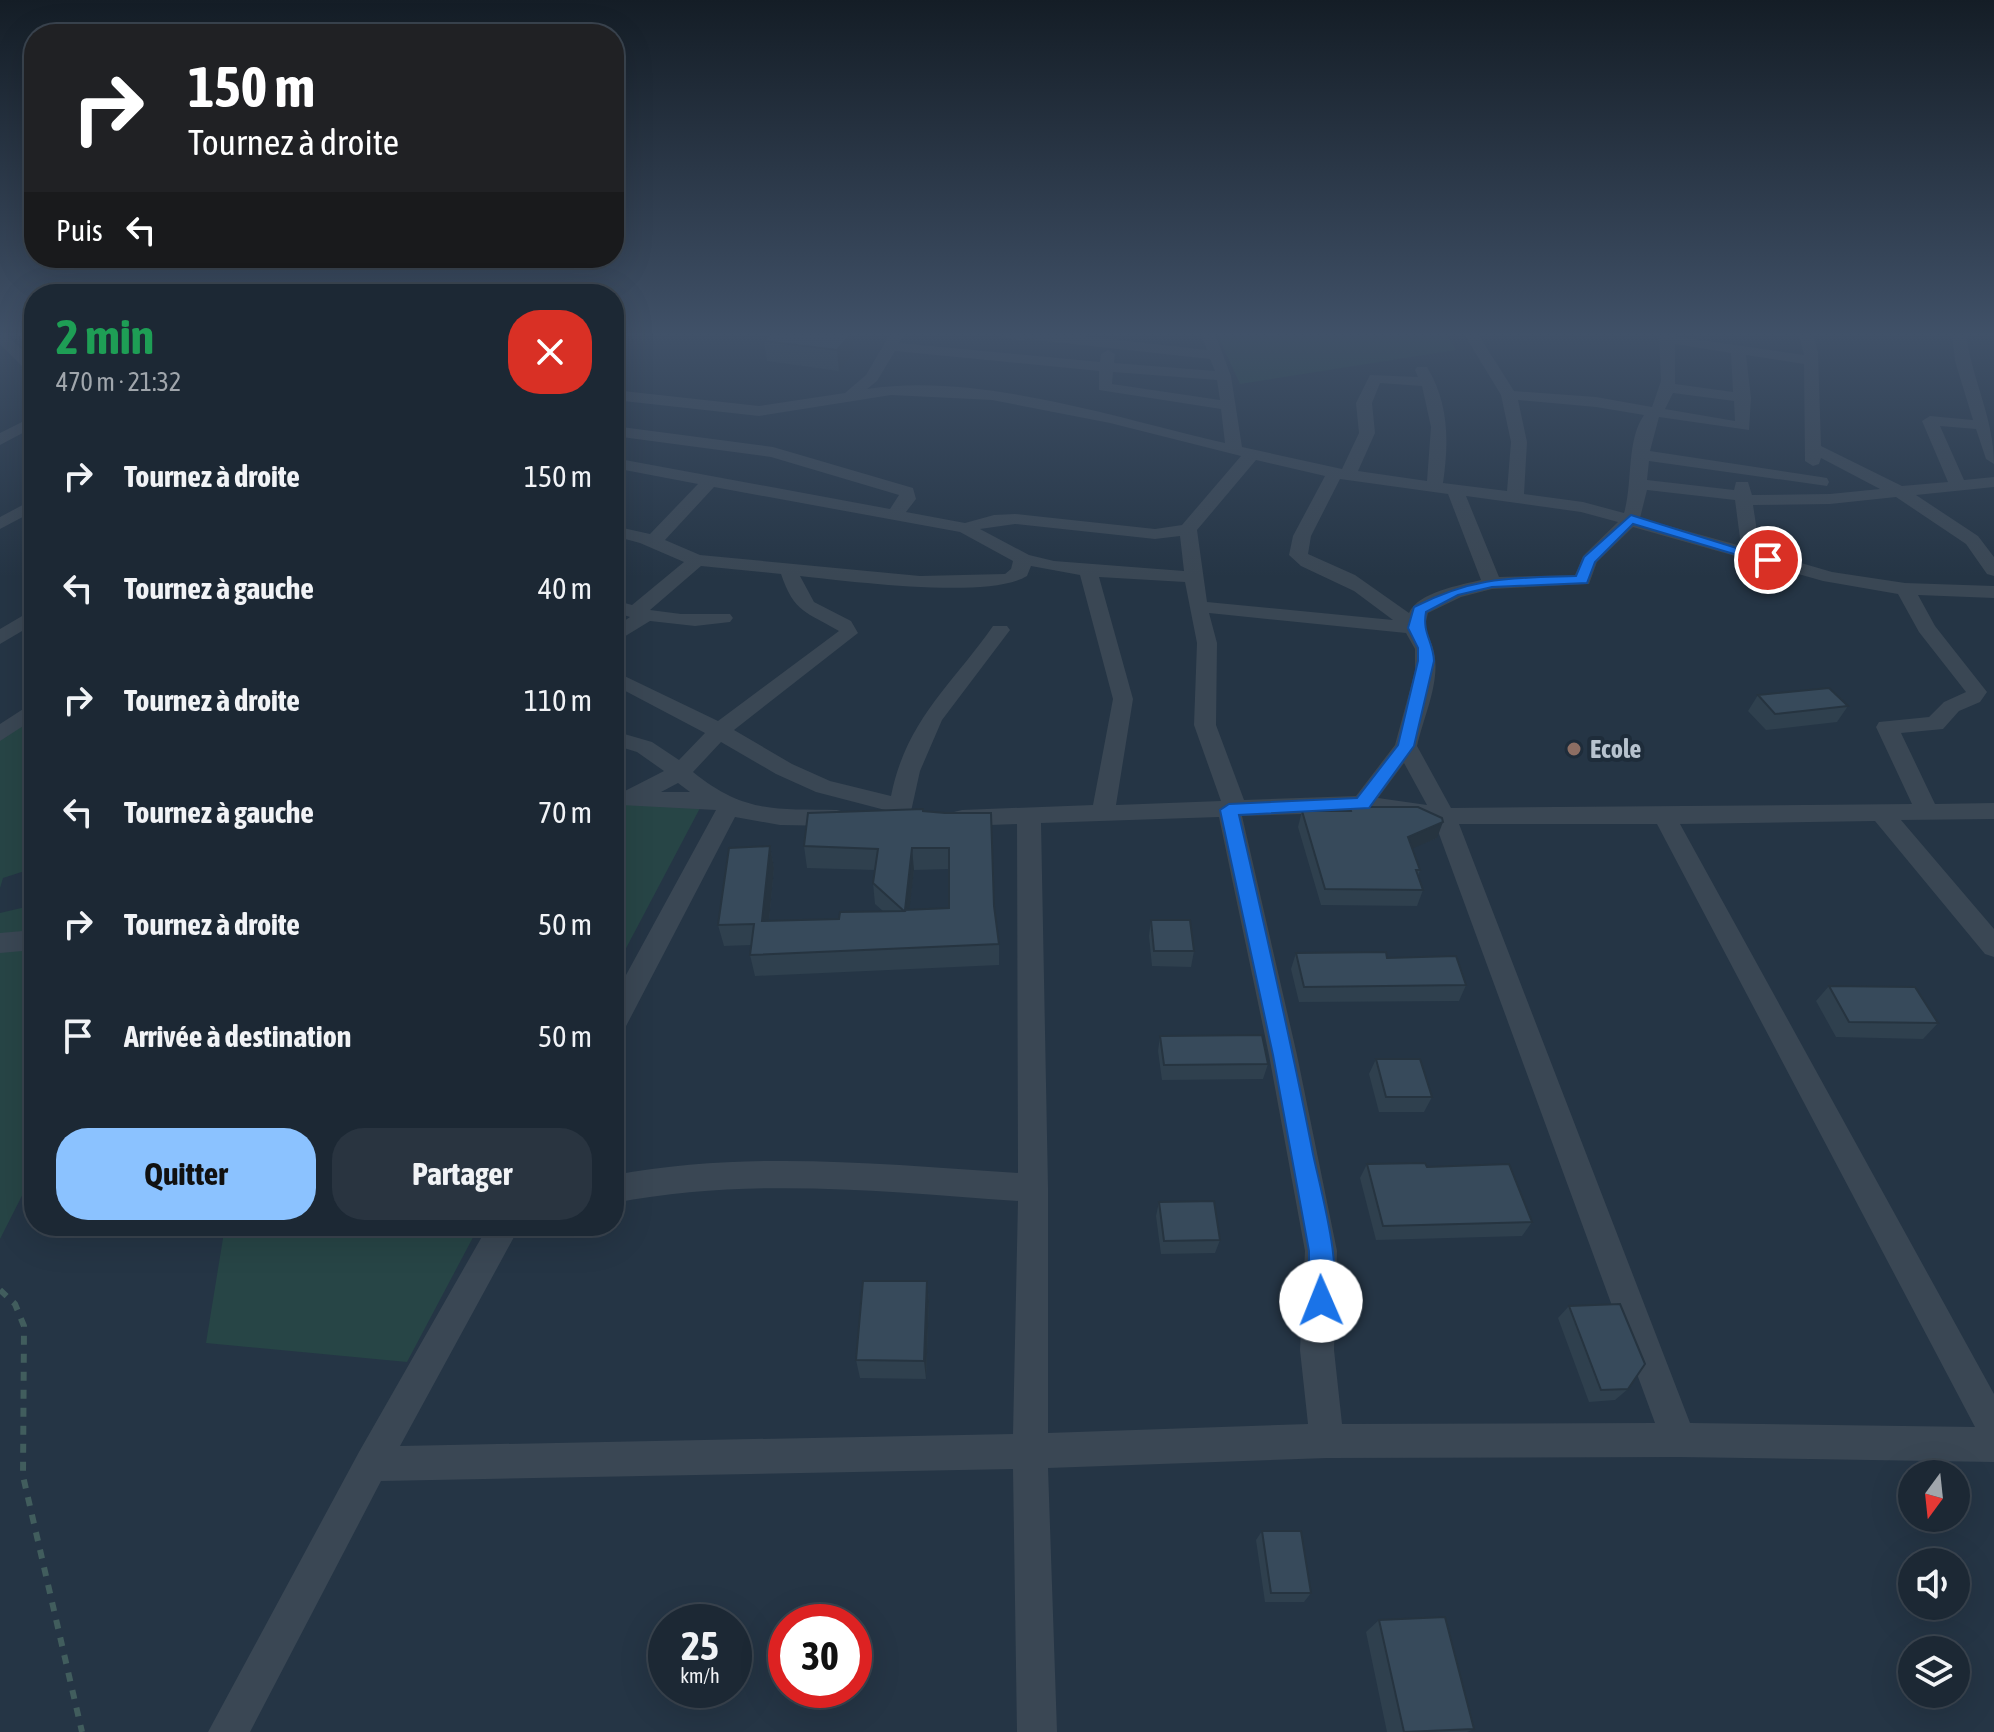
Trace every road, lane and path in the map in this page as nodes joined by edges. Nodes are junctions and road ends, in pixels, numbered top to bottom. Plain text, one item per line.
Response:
1 (671, 415) edge
2 (736, 415) edge
3 (1092, 415) edge
4 (1230, 415) edge
5 (1365, 415) edge
6 (1437, 415) edge
7 (1513, 415) edge
8 (1656, 415) edge
9 (1663, 415) edge
10 (1744, 415) edge
11 (1811, 415) edge
12 (692, 422) junction
13 (24, 427) edge
14 (624, 430) edge
15 (1987, 430) edge
16 (0, 440) edge
17 (1813, 448) junction
18 (1234, 449) junction
19 (1253, 453) junction
20 (1641, 455) junction
21 (1994, 459) edge
22 (624, 465) edge
23 (1738, 471) junction
24 (1342, 474) junction
25 (710, 481) junction
26 (1821, 482) junction
27 (1994, 482) edge
28 (1640, 484) junction
29 (1958, 486) junction
30 (1434, 487) junction
31 (1455, 490) junction
32 (1900, 492) junction
33 (1515, 495) junction
34 (1744, 498) junction
35 (1830, 499) junction
36 (24, 510) edge
37 (893, 517) junction
38 (1631, 519) junction
39 (0, 524) edge
40 (965, 528) junction
41 (1188, 529) junction
42 (624, 533) edge
43 (1972, 540) junction
44 (654, 541) junction
45 (1994, 542) edge
46 (1751, 555) junction
47 (1023, 559) junction
48 (697, 560) junction
49 (789, 569) junction
50 (1994, 570) edge
51 (1088, 571) junction
52 (1194, 577) junction
53 (1492, 583) junction
54 (1905, 589) junction
55 (1993, 594) edge
56 (1198, 607) junction
57 (624, 609) edge
58 (640, 614) junction
59 (723, 618) dead end
60 (24, 622) edge
61 (624, 628) edge
62 (1416, 628) junction
63 (1000, 630) dead end
64 (0, 638) edge
65 (624, 682) edge
66 (24, 716) edge
67 (719, 731) junction
68 (0, 734) edge
69 (624, 740) edge
70 (1406, 746) junction
71 (679, 773) junction
72 (624, 799) edge
73 (624, 800) edge
74 (723, 804) junction
75 (1362, 804) junction
76 (1232, 810) junction
77 (1994, 811) edge
78 (1881, 812) junction
79 (1927, 812) junction
80 (900, 813) junction
81 (1103, 814) junction
82 (1444, 816) junction
83 (1664, 816) junction
84 (1029, 818) junction
85 (24, 941) edge
86 (0, 943) edge
87 (1994, 947) edge
88 (624, 1002) edge
89 (624, 1187) edge
90 (1033, 1188) junction
91 (499, 1236) edge
92 (0, 1290) edge
93 (1994, 1428) edge
94 (1679, 1440) junction
95 (1327, 1441) junction
96 (1994, 1445) edge
97 (1030, 1451) junction
98 (371, 1464) junction
99 (82, 1732) edge
100 (228, 1732) edge
101 (1037, 1732) edge

1 - 12 street
2 - 12 street
3 - 18 street
4 - 18 street
5 - 24 street
6 - 30 street
7 - 33 street
8 - 20 street
9 - 10 street
11 - 17 street
12 - 14 street
12 - 37 street
13 - 16 street
15 - 21 street
15 - 29 street
17 - 26 street
17 - 32 street
18 - 19 street
19 - 24 street
19 - 41 street
20 - 23 street
20 - 28 street
22 - 25 street
23 - 26 street
23 - 34 street
24 - 30 street
24 - 62 street
25 - 37 street
25 - 44 street
26 - 35 street
27 - 29 street
28 - 34 street
28 - 38 street
29 - 32 street
30 - 31 street
31 - 33 street
31 - 53 street
32 - 35 street
32 - 43 street
33 - 38 street
34 - 35 street
34 - 46 street
36 - 39 street
37 - 40 street
38 - 46 street
38 - 53 street
40 - 41 street
40 - 47 street
41 - 52 street
42 - 44 street
43 - 45 street
43 - 50 street
44 - 48 street
46 - 54 street
47 - 49 street
47 - 51 street
48 - 49 street
48 - 58 street
49 - 67 street
51 - 52 street
51 - 81 street
52 - 56 street
53 - 62 street
54 - 55 street
54 - 79 street
56 - 62 street
56 - 76 street
57 - 58 street
58 - 59 street
58 - 61 street
60 - 64 street
62 - 70 street
63 - 80 street
65 - 67 street
66 - 68 street
67 - 71 street
67 - 80 street
69 - 71 street
70 - 75 street
70 - 82 street
71 - 72 street
71 - 74 street
73 - 74 street
74 - 80 street
74 - 88 street
75 - 76 street
75 - 82 street
76 - 81 street
76 - 95 street
77 - 79 street
78 - 79 street
78 - 83 street
78 - 87 street
80 - 84 street
81 - 84 street
82 - 83 street
82 - 94 street
83 - 93 street
84 - 90 street
85 - 86 street
89 - 90 street
90 - 97 street
91 - 98 street
92 - 99 path
94 - 95 street
94 - 96 street
95 - 97 street
97 - 98 street
97 - 101 street
98 - 100 street

